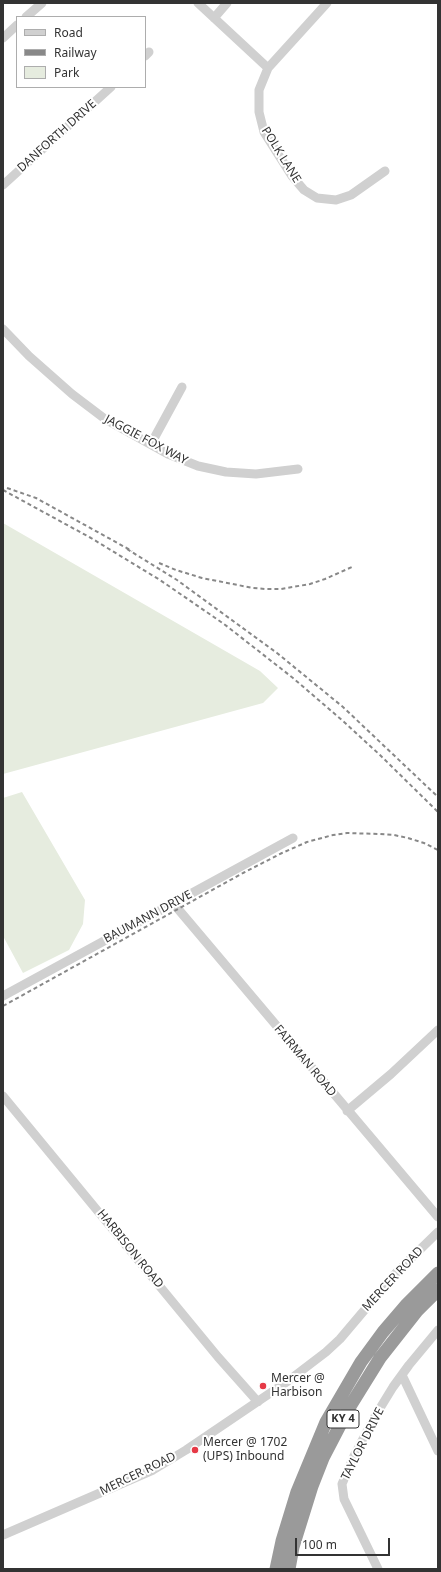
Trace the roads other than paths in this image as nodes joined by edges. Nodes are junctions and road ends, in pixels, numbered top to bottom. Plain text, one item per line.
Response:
1 (42, 3) edge
2 (198, 3) edge
3 (227, 3) edge
4 (327, 3) edge
5 (27, 16) edge
6 (214, 18) junction
7 (16, 27) edge
8 (3, 38) edge
9 (268, 68) junction
10 (110, 88) edge
11 (385, 171) dead end
12 (3, 185) edge
13 (3, 329) edge
14 (182, 387) dead end
15 (150, 444) junction
16 (298, 469) dead end
17 (293, 838) dead end
18 (173, 903) junction
19 (3, 996) edge
20 (438, 1030) edge
21 (3, 1096) edge
22 (347, 1111) junction
23 (438, 1217) edge
24 (438, 1232) edge
25 (438, 1272) edge
26 (438, 1290) edge
27 (438, 1330) edge
28 (402, 1375) junction
29 (258, 1402) junction
30 (438, 1451) edge
31 (3, 1535) edge
32 (276, 1569) edge
33 (289, 1569) edge
34 (378, 1569) edge

1 - 5 street
2 - 6 street
3 - 6 street
4 - 9 street, POLK LANE
6 - 9 street
7 - 8 street
9 - 11 street, POLK LANE
10 - 12 street, DANFORTH DRIVE
13 - 15 street, JAGGIE FOX WAY
14 - 15 street
15 - 16 street, JAGGIE FOX WAY
17 - 18 street, BAUMANN DRIVE
18 - 19 street, BAUMANN DRIVE
18 - 22 street, FAIRMAN ROAD
20 - 22 street
21 - 29 street, HARBISON ROAD
22 - 23 street, FAIRMAN ROAD
24 - 29 street, MERCER ROAD
25 - 32 highway, KY 4
26 - 33 highway, KY 4
27 - 28 street, TAYLOR DRIVE
28 - 30 street
28 - 34 street, TAYLOR DRIVE
29 - 31 street, MERCER ROAD

